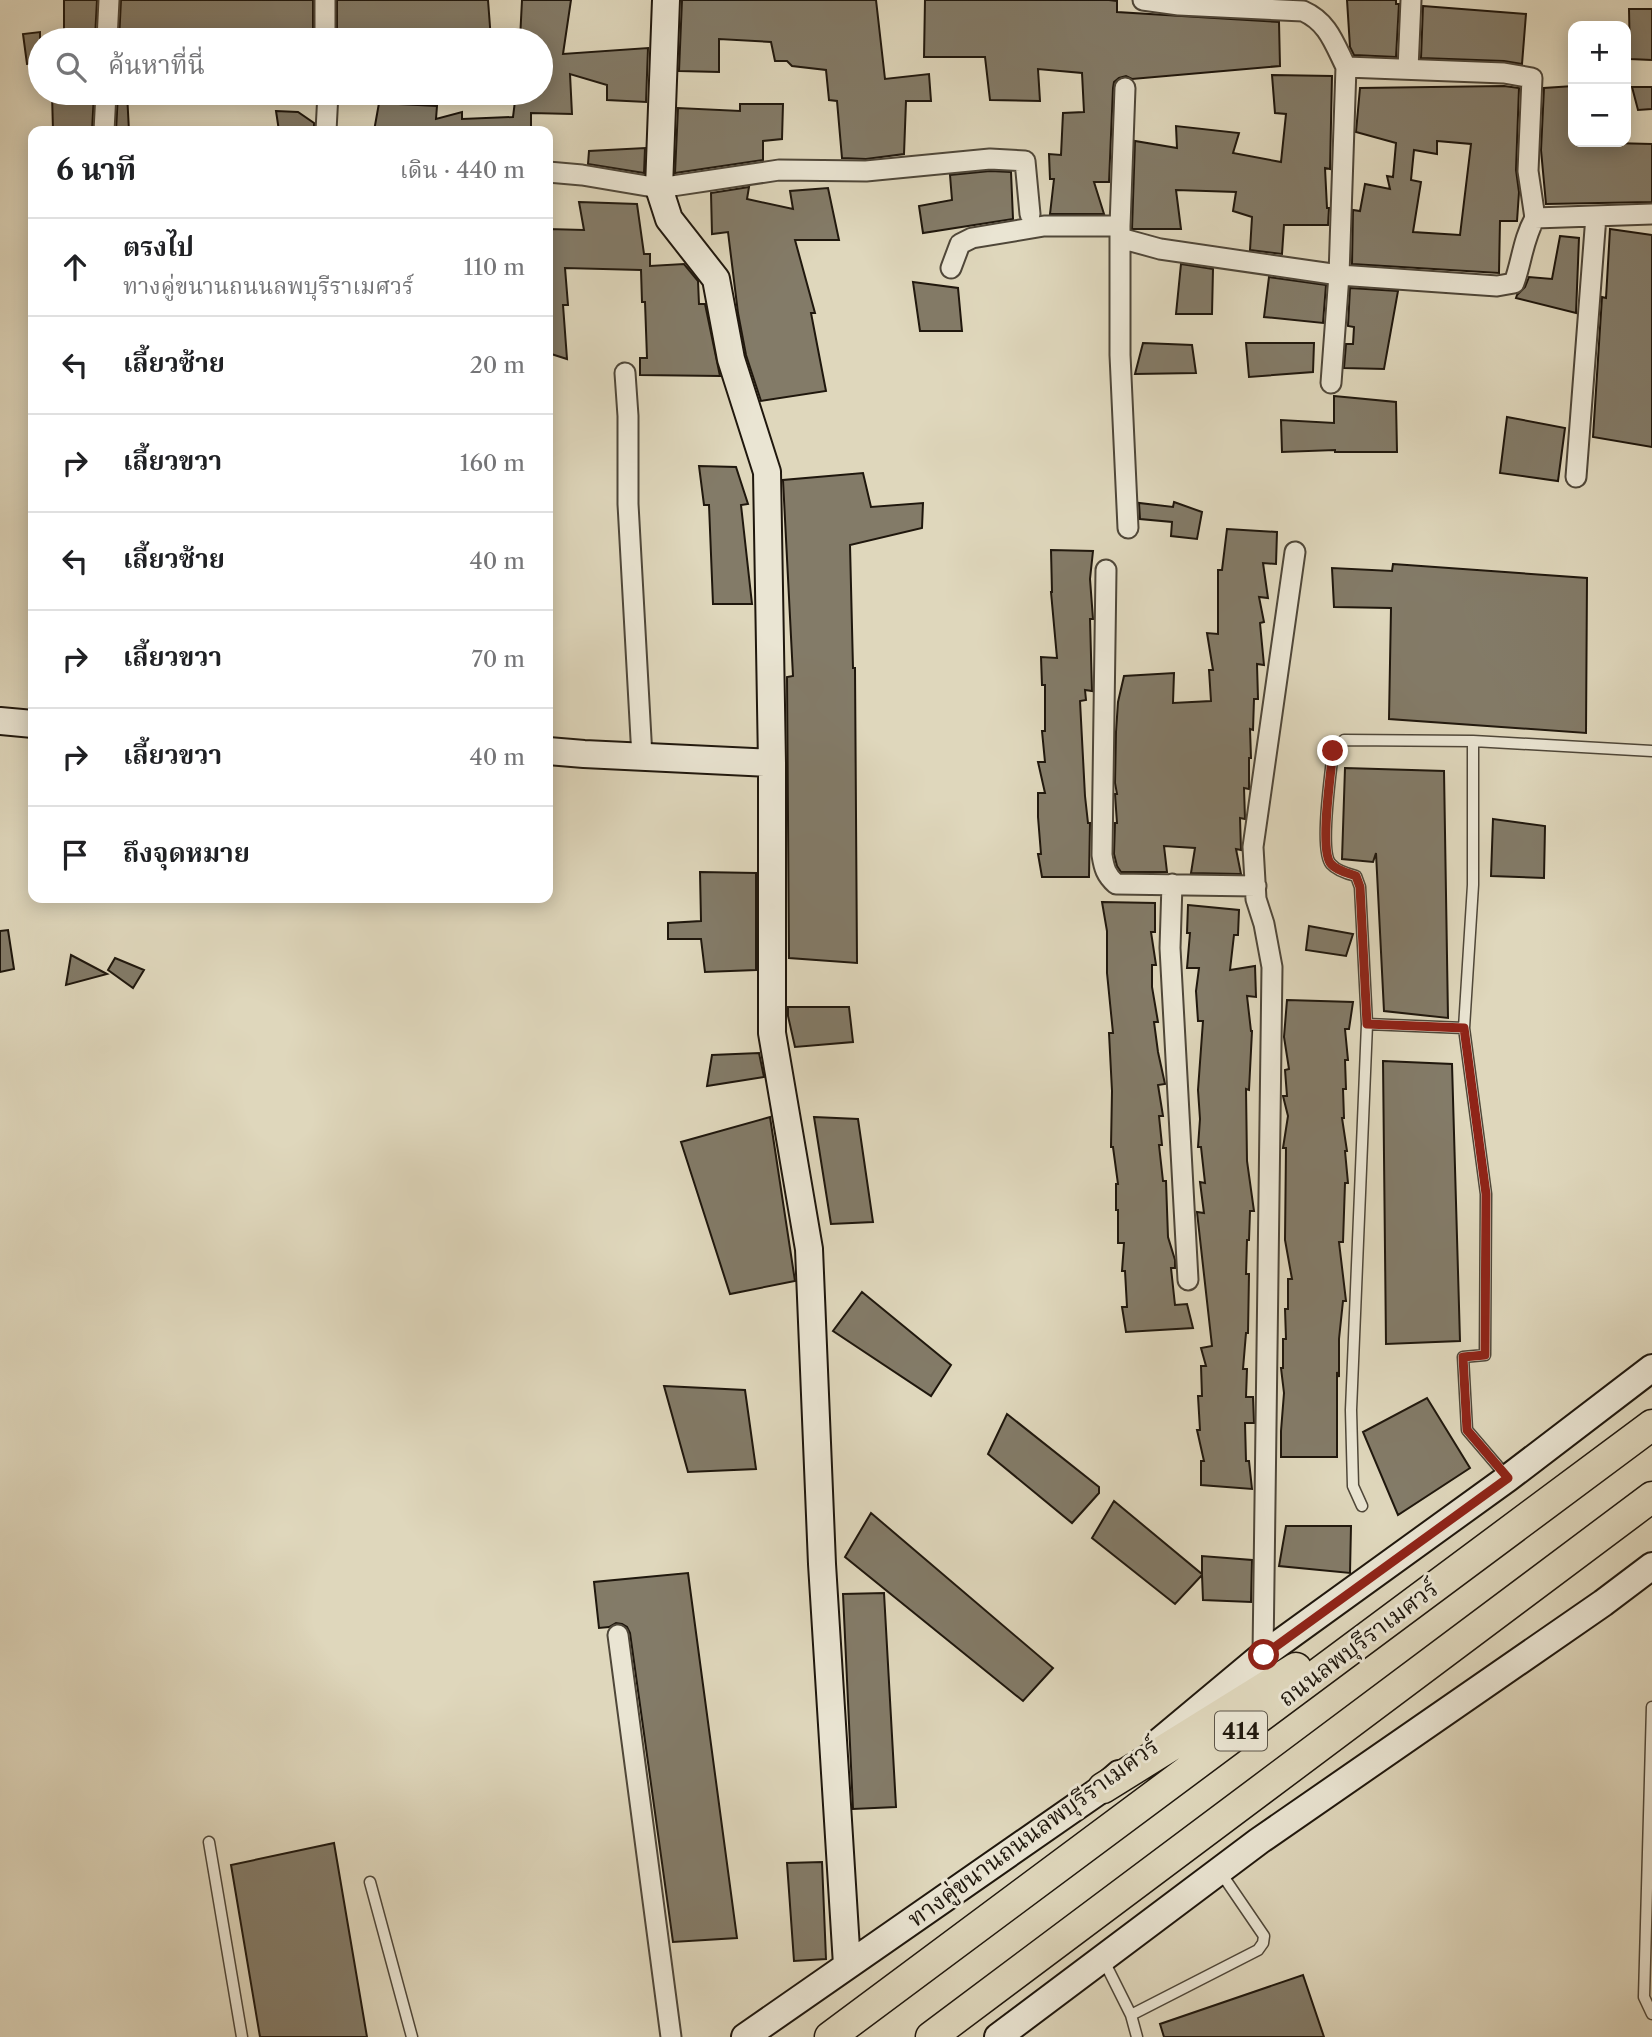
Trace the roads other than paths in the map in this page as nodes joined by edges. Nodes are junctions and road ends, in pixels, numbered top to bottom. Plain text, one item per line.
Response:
1 (108, 0) edge
2 (325, 0) edge
3 (666, 0) edge
4 (1143, 0) edge
5 (1412, 0) edge
6 (107, 28) edge
7 (325, 28) edge
8 (1346, 67) junction
9 (1408, 69) junction
10 (1125, 88) dead end
11 (105, 105) edge
12 (327, 105) edge
13 (104, 126) edge
14 (326, 126) edge
15 (553, 172) edge
16 (659, 188) junction
17 (1030, 215) dead end
18 (1652, 215) edge
19 (1596, 216) junction
20 (1535, 218) junction
21 (1120, 232) junction
22 (951, 268) dead end
23 (1339, 275) junction
24 (625, 373) dead end
25 (1331, 383) dead end
26 (1577, 477) dead end
27 (1128, 528) dead end
28 (1295, 552) dead end
29 (1106, 570) dead end
30 (0, 721) edge
31 (28, 724) edge
32 (1473, 741) junction
33 (553, 751) edge
34 (1652, 751) edge
35 (642, 757) junction
36 (772, 763) junction
37 (1172, 884) junction
38 (1256, 886) junction
39 (1367, 1024) junction
40 (1464, 1028) junction
41 (1188, 1280) dead end
42 (1652, 1368) edge
43 (1652, 1425) edge
44 (1508, 1478) junction
45 (1652, 1497) edge
46 (1362, 1506) dead end
47 (1474, 1557) junction
48 (1652, 1566) edge
49 (618, 1635) dead end
50 (1264, 1655) junction
51 (1652, 1707) edge
52 (1103, 1788) junction
53 (209, 1842) dead end
54 (1219, 1871) junction
55 (370, 1882) dead end
56 (1103, 1958) junction
57 (847, 1965) junction
58 (1652, 2014) edge
59 (1131, 2015) junction
60 (848, 2027) edge
61 (242, 2037) edge
62 (412, 2037) edge
63 (671, 2037) edge
64 (746, 2037) edge
65 (830, 2037) edge
66 (931, 2037) edge
67 (998, 2037) edge
68 (1137, 2037) edge

1 - 6 street
2 - 7 street
3 - 16 street
4 - 8 street
5 - 9 street
8 - 9 street
8 - 23 street
9 - 20 street
10 - 21 street
11 - 13 street
12 - 14 street
15 - 16 street
16 - 17 street
16 - 36 street
18 - 19 street
19 - 20 street
19 - 26 street
20 - 23 street
21 - 22 street
21 - 23 street
21 - 27 street
23 - 25 street
24 - 35 street
28 - 38 street
29 - 37 street
30 - 31 street
32 - 34 lane
32 - 39 lane
32 - 40 lane
33 - 35 street
35 - 36 street
36 - 57 street
37 - 38 street
37 - 41 street
38 - 50 street
39 - 40 lane
39 - 46 lane
40 - 44 lane
42 - 44 street, ทางคู่ขนานถนนลพบุรีราเมศวร์ / 414
43 - 47 main road, ถนนลพบุรีราเมศวร์ / 414
44 - 50 street, ทางคู่ขนานถนนลพบุรีราเมศวร์ / 414
45 - 66 main road, 414
47 - 52 main road
47 - 60 main road, ถนนลพบุรีราเมศวร์ / 414
48 - 54 street
49 - 63 street
50 - 52 street, ทางคู่ขนานถนนลพบุรีราเมศวร์ / 414
51 - 58 lane
52 - 57 street, ทางคู่ขนานถนนลพบุรีราเมศวร์ / 414
53 - 61 lane
54 - 56 street
54 - 59 lane
55 - 62 lane
56 - 59 lane
56 - 67 street
57 - 64 street, ทางคู่ขนานถนนลพบุรีราเมศวร์ / 414
59 - 68 lane
60 - 65 main road, ถนนลพบุรีราเมศวร์ / 414

